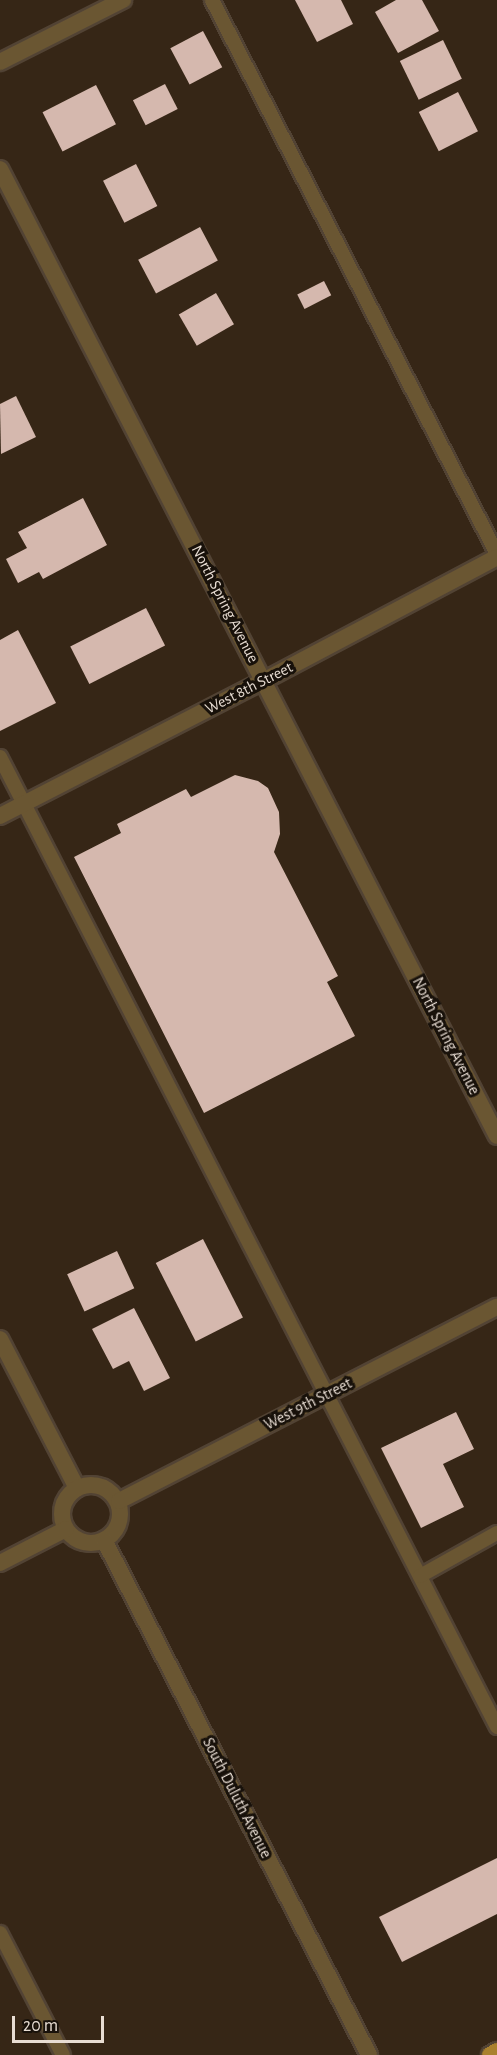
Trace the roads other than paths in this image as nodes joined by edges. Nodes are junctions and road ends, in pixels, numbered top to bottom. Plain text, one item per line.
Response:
1 (123, 0) edge
2 (212, 0) edge
3 (0, 62) edge
4 (0, 169) edge
5 (497, 555) edge
6 (264, 680) junction
7 (0, 757) edge
8 (24, 804) junction
9 (0, 816) edge
10 (497, 1136) edge
11 (497, 1307) edge
12 (0, 1339) edge
13 (327, 1394) junction
14 (77, 1488) junction
15 (118, 1501) junction
16 (66, 1529) junction
17 (497, 1533) edge
18 (104, 1540) junction
19 (0, 1563) edge
20 (420, 1576) junction
21 (497, 1727) edge
22 (0, 1933) edge
23 (497, 2052) edge
24 (63, 2055) edge
25 (369, 2055) edge
26 (490, 2055) edge

1 - 3 street
2 - 5 lane
4 - 6 street, North Spring Avenue
5 - 6 street, West 8th Street
6 - 8 street, West 8th Street
6 - 10 street, North Spring Avenue
7 - 8 lane
8 - 9 street, West 8th Street
8 - 13 lane
11 - 13 street, West 9th Street
12 - 14 street
13 - 15 street, West 9th Street
13 - 20 lane
14 - 15 street
14 - 16 street
15 - 18 street
16 - 18 street
16 - 19 street
17 - 20 lane
18 - 25 street, South Duluth Avenue
20 - 21 lane
22 - 24 lane
23 - 26 main road

